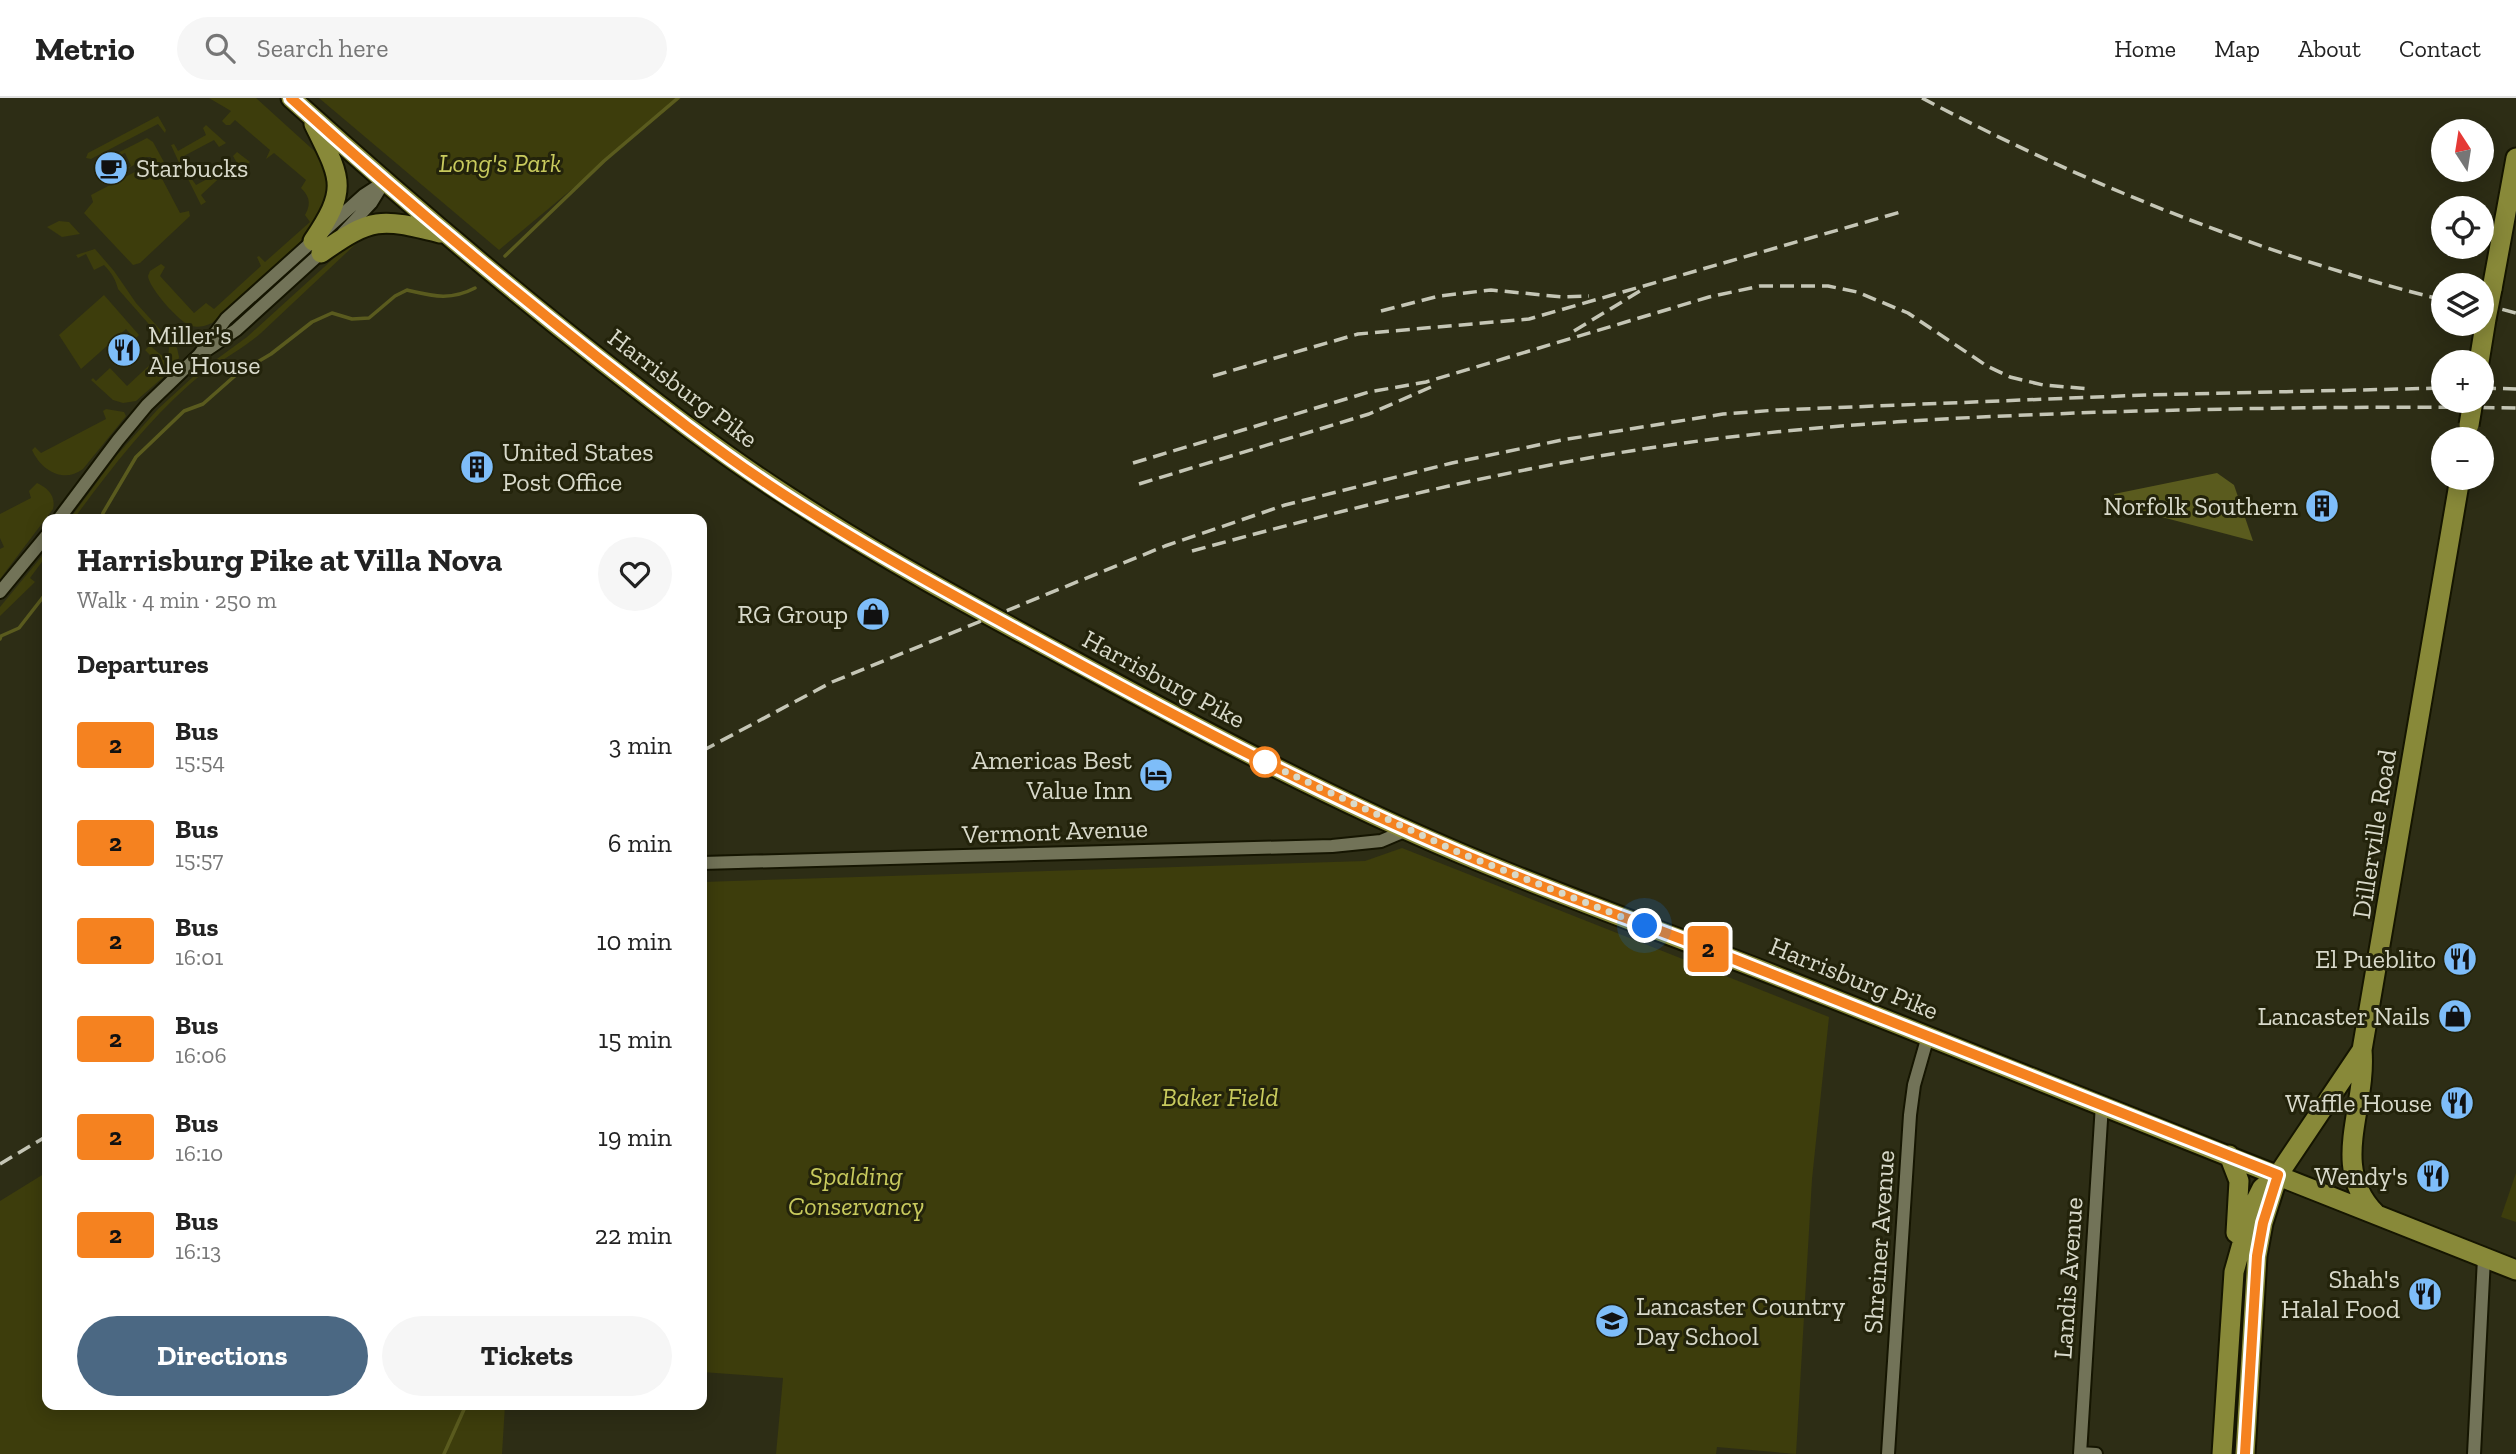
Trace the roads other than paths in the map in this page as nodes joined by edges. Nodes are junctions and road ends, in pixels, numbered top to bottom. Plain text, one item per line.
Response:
1 (291, 98) edge
2 (309, 114) junction
3 (2516, 158) edge
4 (384, 182) junction
5 (445, 234) junction
6 (317, 247) junction
7 (2481, 350) edge
8 (2458, 490) edge
9 (62, 514) edge
10 (42, 541) edge
11 (0, 592) edge
12 (1407, 830) junction
13 (707, 863) edge
14 (1928, 1036) junction
15 (2362, 1050) junction
16 (2102, 1104) junction
17 (2230, 1155) junction
18 (2278, 1175) junction
19 (2377, 1215) junction
20 (2484, 1258) junction
21 (2516, 1270) edge
22 (2234, 1272) junction
23 (1888, 1454) edge
24 (2080, 1454) edge
25 (2096, 1454) edge
26 (2222, 1454) edge
27 (2245, 1454) edge
28 (2474, 1454) edge

1 - 2 main road, Harrisburg Pike
2 - 4 main road, Harrisburg Pike
2 - 6 main road
3 - 7 main road, bridge
4 - 5 main road, Harrisburg Pike
4 - 6 street
5 - 6 main road
5 - 12 main road, Harrisburg Pike
6 - 9 street
8 - 15 main road, Dillerville Road
10 - 11 street
12 - 13 street, Vermont Avenue
12 - 14 main road, Harrisburg Pike
14 - 16 main road, Harrisburg Pike
14 - 23 street, Shreiner Avenue
15 - 18 main road, Dillerville Road
15 - 19 main road
16 - 17 main road, Harrisburg Pike
16 - 24 street, Landis Avenue
17 - 18 main road, Harrisburg Pike
17 - 22 main road
18 - 19 main road, Harrisburg Pike
18 - 22 main road
18 - 27 main road
19 - 20 main road, Harrisburg Pike
20 - 21 main road, Harrisburg Pike
20 - 28 street
22 - 26 main road
24 - 25 street

